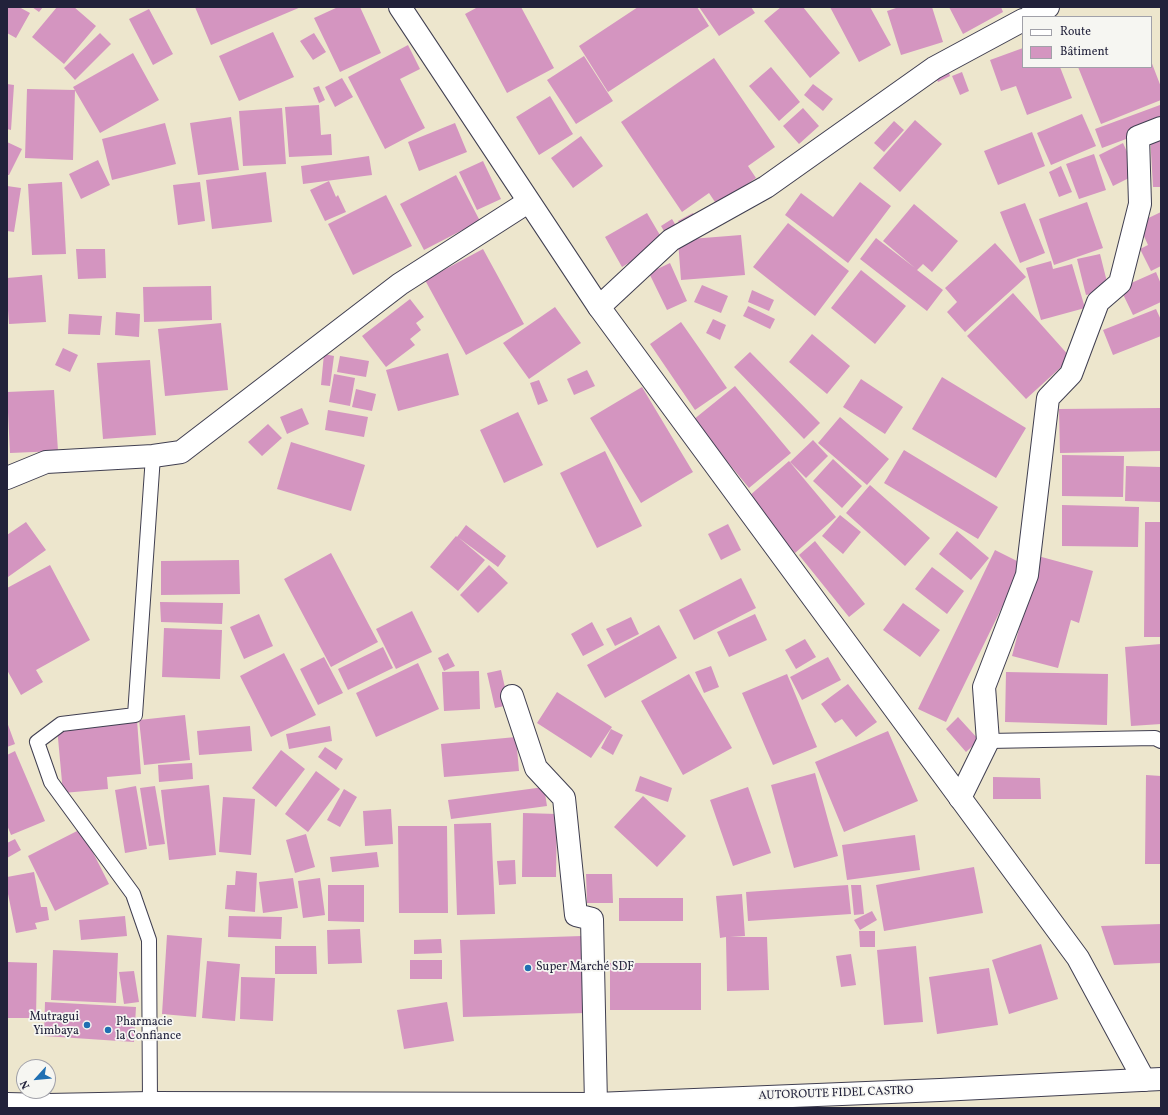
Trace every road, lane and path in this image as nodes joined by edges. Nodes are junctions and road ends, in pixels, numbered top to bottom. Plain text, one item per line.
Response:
1 (400, 7) edge
2 (1048, 7) edge
3 (1031, 16) edge
4 (1022, 21) edge
5 (1161, 128) edge
6 (528, 202) junction
7 (599, 308) junction
8 (153, 456) junction
9 (7, 478) edge
10 (512, 696) dead end
11 (988, 741) junction
12 (1161, 741) edge
13 (960, 798) junction
14 (1153, 1080) edge
15 (150, 1103) junction
16 (7, 1104) edge
17 (596, 1104) junction
18 (48, 1107) edge

1 - 6 main road
2 - 3 main road
4 - 7 main road
5 - 11 main road
6 - 7 main road
6 - 8 main road
7 - 13 main road
8 - 9 main road
8 - 15 lane
10 - 17 main road
11 - 12 lane
11 - 13 main road
13 - 14 main road
14 - 17 main road, AUTOROUTE FIDEL CASTRO
15 - 17 main road, AUTOROUTE FIDEL CASTRO
15 - 18 main road, AUTOROUTE FIDEL CASTRO
16 - 18 main road, AUTOROUTE FIDEL CASTRO

